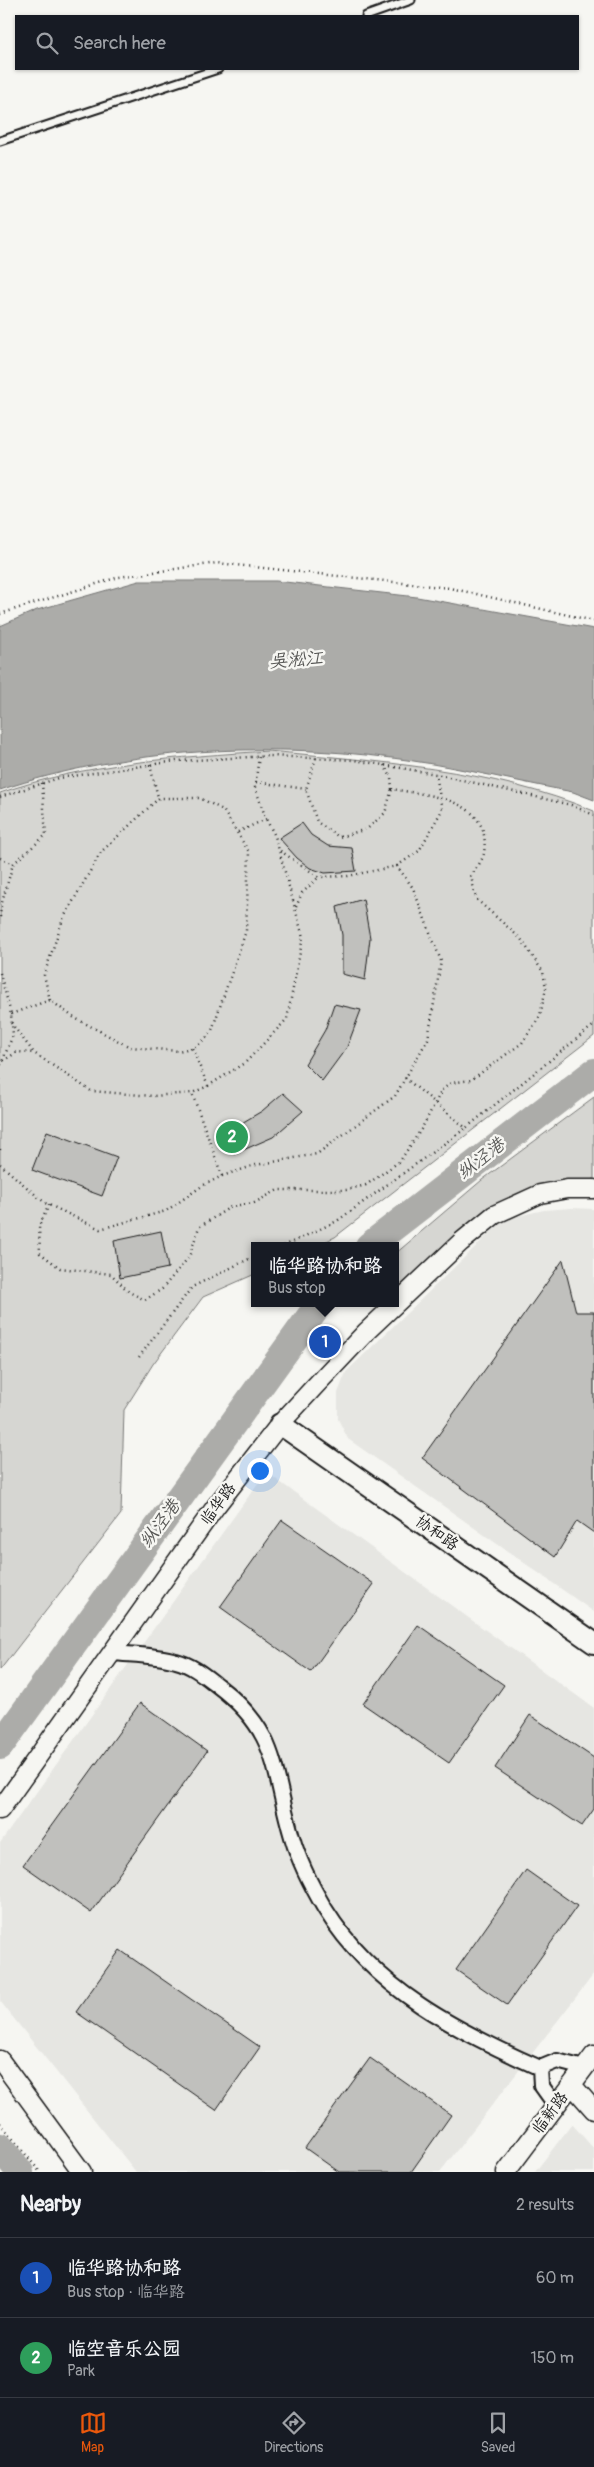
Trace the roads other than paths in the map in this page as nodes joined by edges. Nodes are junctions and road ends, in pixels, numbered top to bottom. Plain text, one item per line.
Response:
1 (411, 0) edge
2 (369, 15) edge
3 (215, 70) edge
4 (0, 141) edge
5 (594, 1189) edge
6 (399, 1301) edge
7 (392, 1307) edge
8 (280, 1424) junction
9 (594, 1643) edge
10 (112, 1653) junction
11 (0, 1810) edge
12 (0, 2060) edge
13 (589, 2061) edge
14 (540, 2068) junction
15 (572, 2084) junction
16 (556, 2106) junction
17 (594, 2110) edge
18 (82, 2172) edge
19 (506, 2172) edge

1 - 2 lane
3 - 4 lane
5 - 6 street, 临华路
7 - 8 street, 临华路
8 - 9 main road, 协和路
8 - 10 street, 临华路
10 - 11 street, 临华路
10 - 14 street
12 - 18 street
13 - 14 street
13 - 15 street, 临新路
14 - 16 street
15 - 16 street, 临新路
15 - 17 street
16 - 19 street, 临新路

